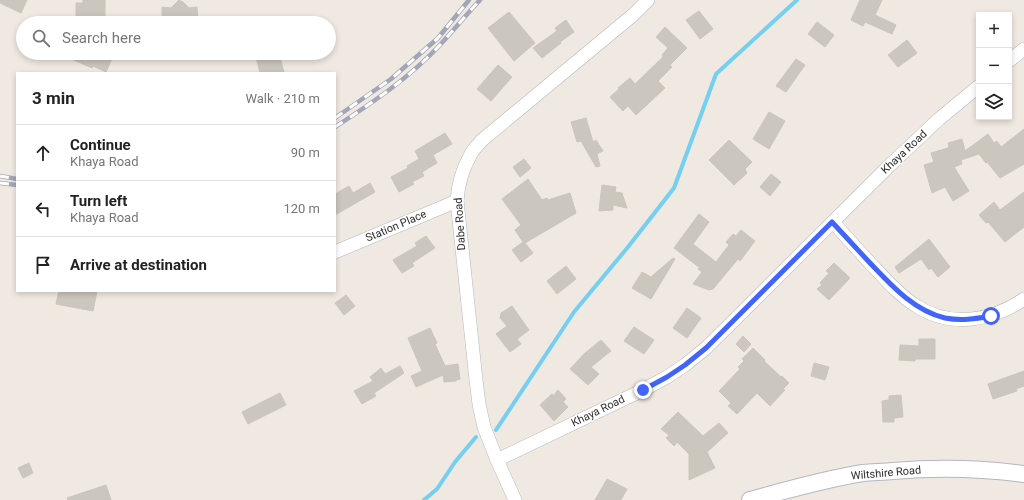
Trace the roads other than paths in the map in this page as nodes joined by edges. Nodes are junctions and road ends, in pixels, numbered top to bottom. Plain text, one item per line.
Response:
1 (648, 0) edge
2 (1024, 49) edge
3 (1012, 59) edge
4 (976, 89) edge
5 (457, 201) junction
6 (832, 222) junction
7 (336, 252) edge
8 (1024, 299) edge
9 (497, 460) junction
10 (1024, 474) edge
11 (515, 500) edge
12 (750, 500) edge

1 - 5 street, Dabe Road
2 - 3 street
4 - 6 street, Khaya Road
5 - 7 street, Station Place
5 - 9 street, Dabe Road
6 - 8 street
6 - 9 street, Khaya Road
9 - 11 street, Dabe Road
10 - 12 street, Wiltshire Road

